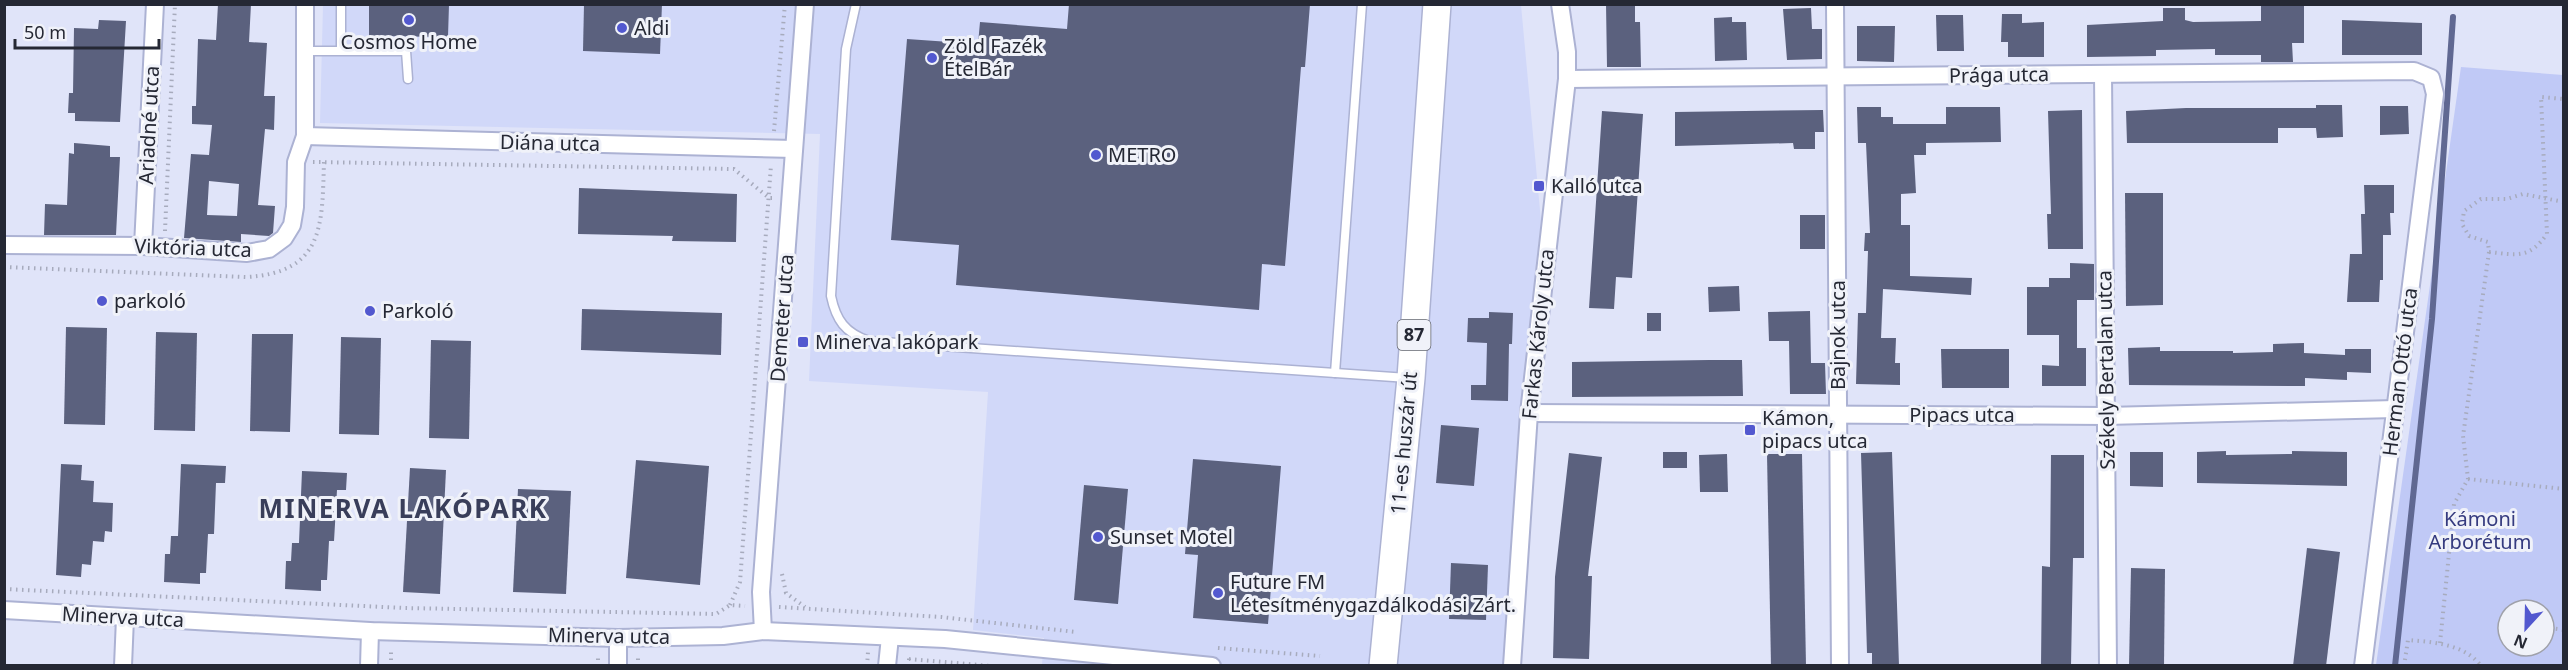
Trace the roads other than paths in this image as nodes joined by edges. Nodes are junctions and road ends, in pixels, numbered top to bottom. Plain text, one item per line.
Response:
1 (155, 4) edge
2 (305, 4) edge
3 (341, 4) edge
4 (805, 4) edge
5 (856, 4) edge
6 (1362, 4) edge
7 (1437, 4) edge
8 (1560, 4) edge
9 (1835, 4) edge
10 (340, 50) junction
11 (305, 51) junction
12 (2103, 74) junction
13 (1838, 76) junction
14 (2431, 78) joint
15 (408, 79) dead end
16 (1567, 79) junction
17 (305, 136) junction
18 (794, 149) junction
19 (4, 245) edge
20 (143, 246) junction
21 (1335, 373) junction
22 (1411, 378) junction
23 (2395, 410) junction
24 (1529, 413) junction
25 (1839, 414) junction
26 (2106, 416) junction
27 (4, 610) edge
28 (125, 618) junction
29 (370, 631) junction
30 (763, 631) junction
31 (890, 637) junction
32 (618, 638) junction
33 (123, 666) edge
34 (369, 666) edge
35 (618, 666) edge
36 (887, 666) edge
37 (1212, 666) edge
38 (1383, 666) edge
39 (1512, 666) edge
40 (1840, 666) edge
41 (2108, 666) edge
42 (2363, 666) edge

1 - 20 street, Ariadné utca
2 - 11 street, Viktória utca
3 - 10 lane
4 - 18 street, Demeter utca
5 - 21 lane
6 - 21 lane
7 - 22 main road, 11-es huszár út / 87
8 - 16 street, Farkas Károly utca
9 - 13 street, Bajnok utca
10 - 11 lane
10 - 15 lane
11 - 17 street, Viktória utca
12 - 13 street, Prága utca
12 - 14 street, Prága utca
12 - 26 street, Székely Bertalan utca
13 - 16 street, Prága utca
13 - 25 street, Bajnok utca
14 - 23 street, Herman Ottó utca
16 - 24 street, Farkas Károly utca
17 - 18 street, Diána utca
17 - 20 street, Viktória utca
18 - 30 street, Demeter utca
19 - 20 street, Viktória utca
21 - 22 lane
22 - 38 main road, 11-es huszár út / 87
23 - 26 street, Pipacs utca
23 - 42 street, Herman Ottó utca
24 - 25 street, Pipacs utca
24 - 39 street, Farkas Károly utca
25 - 26 street, Pipacs utca
25 - 40 street, Bajnok utca
26 - 41 street, Székely Bertalan utca
27 - 28 street, Minerva utca
28 - 29 street, Minerva utca
28 - 33 street
29 - 32 street, Minerva utca
29 - 34 street
30 - 31 street, Minerva utca
30 - 32 street, Minerva utca
31 - 36 street
31 - 37 street, Minerva utca
32 - 35 street

